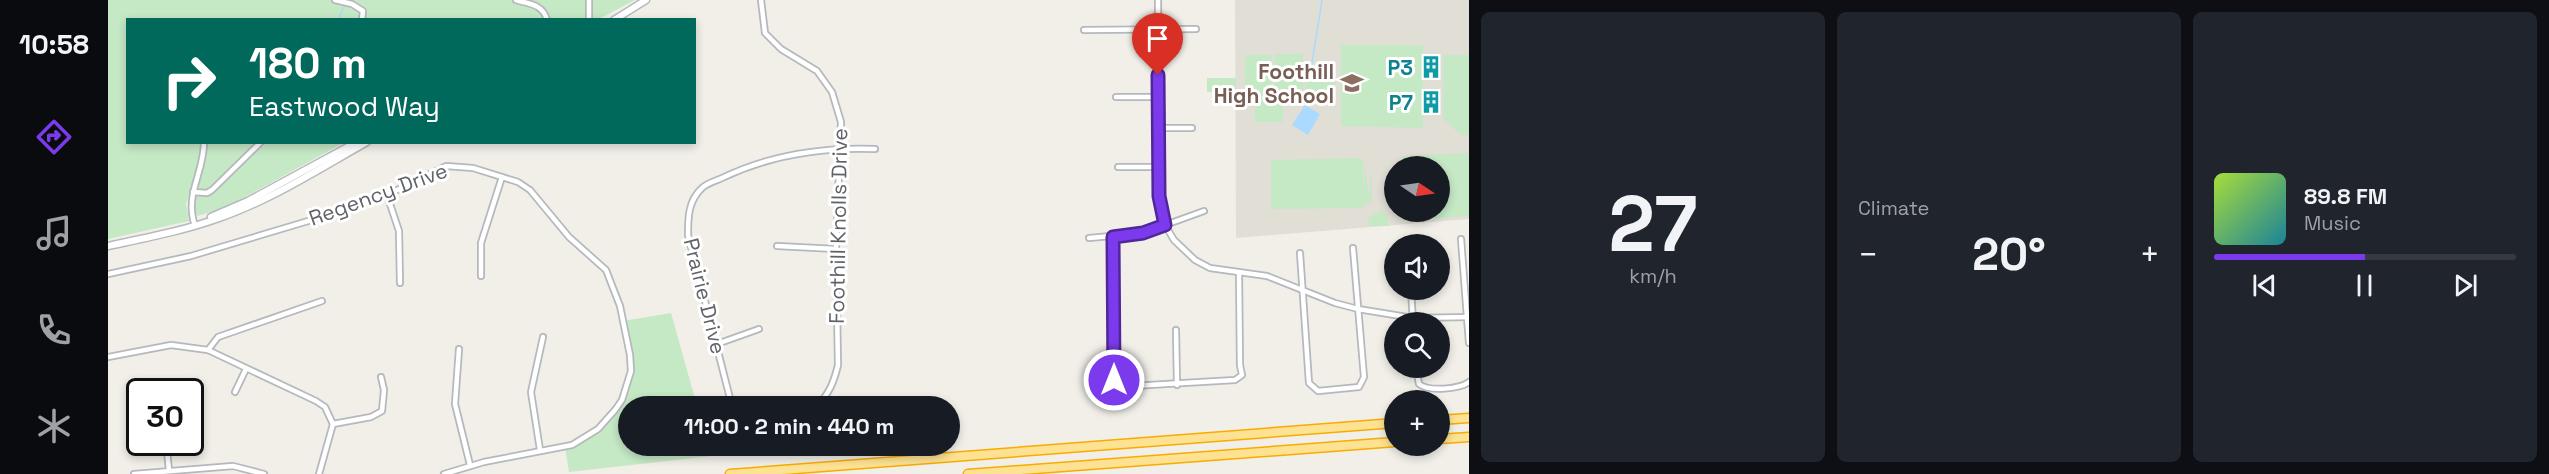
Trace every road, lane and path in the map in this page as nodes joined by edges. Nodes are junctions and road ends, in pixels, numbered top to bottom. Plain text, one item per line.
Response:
1 (335, 0) edge
2 (516, 0) edge
3 (589, 0) edge
4 (646, 0) edge
5 (761, 0) edge
6 (1158, 0) edge
7 (362, 18) edge
8 (546, 18) edge
9 (589, 18) edge
10 (617, 18) edge
11 (1196, 29) dead end
12 (1084, 30) dead end
13 (1158, 30) junction
14 (1116, 97) dead end
15 (1159, 97) junction
16 (1159, 128) junction
17 (1192, 128) dead end
18 (204, 144) edge
19 (259, 144) edge
20 (353, 144) edge
21 (363, 144) edge
22 (840, 147) junction
23 (875, 149) dead end
24 (1118, 167) dead end
25 (1159, 167) junction
26 (502, 177) junction
27 (193, 192) junction
28 (387, 195) junction
29 (1204, 211) dead end
30 (1165, 225) junction
31 (195, 226) junction
32 (1089, 237) dead end
33 (1113, 237) junction
34 (1461, 239) dead end
35 (108, 246) edge
36 (777, 246) dead end
37 (1353, 248) dead end
38 (836, 249) junction
39 (1300, 253) dead end
40 (1239, 273) junction
41 (108, 274) edge
42 (481, 276) dead end
43 (400, 283) dead end
44 (1303, 290) junction
45 (322, 301) dead end
46 (1358, 309) junction
47 (1384, 314) edge
48 (1468, 317) edge
49 (1450, 318) edge
50 (759, 329) dead end
51 (1176, 330) dead end
52 (543, 337) dead end
53 (717, 344) junction
54 (1469, 344) edge
55 (459, 348) dead end
56 (208, 350) junction
57 (108, 357) edge
58 (246, 369) junction
59 (381, 377) dead end
60 (1418, 378) edge
61 (1469, 382) edge
62 (1177, 385) junction
63 (235, 392) dead end
64 (730, 396) edge
65 (825, 396) edge
66 (1469, 418) edge
67 (1450, 419) edge
68 (333, 424) junction
69 (1384, 424) edge
70 (1469, 437) edge
71 (1450, 438) edge
72 (1384, 443) edge
73 (540, 450) junction
74 (168, 456) edge
75 (470, 465) junction
76 (169, 470) junction
77 (134, 474) edge
78 (264, 474) edge
79 (319, 474) edge
80 (444, 474) edge
81 (730, 474) edge
82 (968, 474) edge

1 - 7 street
2 - 8 street
3 - 9 street
4 - 10 main road
5 - 22 street, Foothill Knolls Drive
6 - 13 street
11 - 13 street
12 - 13 street
13 - 15 street
14 - 15 street
15 - 16 street
16 - 17 street
16 - 25 street
18 - 27 street
19 - 27 street
20 - 31 main road
21 - 31 main road
22 - 23 street, Prairie Drive
22 - 38 street, Foothill Knolls Drive
22 - 53 street, Prairie Drive
24 - 25 street
25 - 30 street
26 - 28 street, Regency Drive
26 - 42 street
26 - 73 street, Regency Drive
27 - 31 street
28 - 41 street, Regency Drive
28 - 43 street
29 - 30 street
30 - 33 street
30 - 40 street
31 - 35 main road
32 - 33 street
33 - 62 street
34 - 48 street
36 - 38 street
37 - 46 street
38 - 65 street, Foothill Knolls Drive
39 - 44 street
40 - 44 street
40 - 62 street
44 - 46 street
44 - 46 street
45 - 56 street
46 - 47 street
48 - 49 street
48 - 54 street
50 - 53 street
51 - 62 street
52 - 73 street
53 - 64 street, Prairie Drive
55 - 75 street
56 - 57 street
56 - 58 street
58 - 63 street
58 - 68 street
59 - 68 street
60 - 61 street
66 - 67 highway
68 - 79 street
69 - 81 highway
70 - 71 highway
72 - 82 highway
73 - 75 street, Regency Drive
74 - 76 street
75 - 80 street, Regency Drive
76 - 77 street
76 - 78 street

